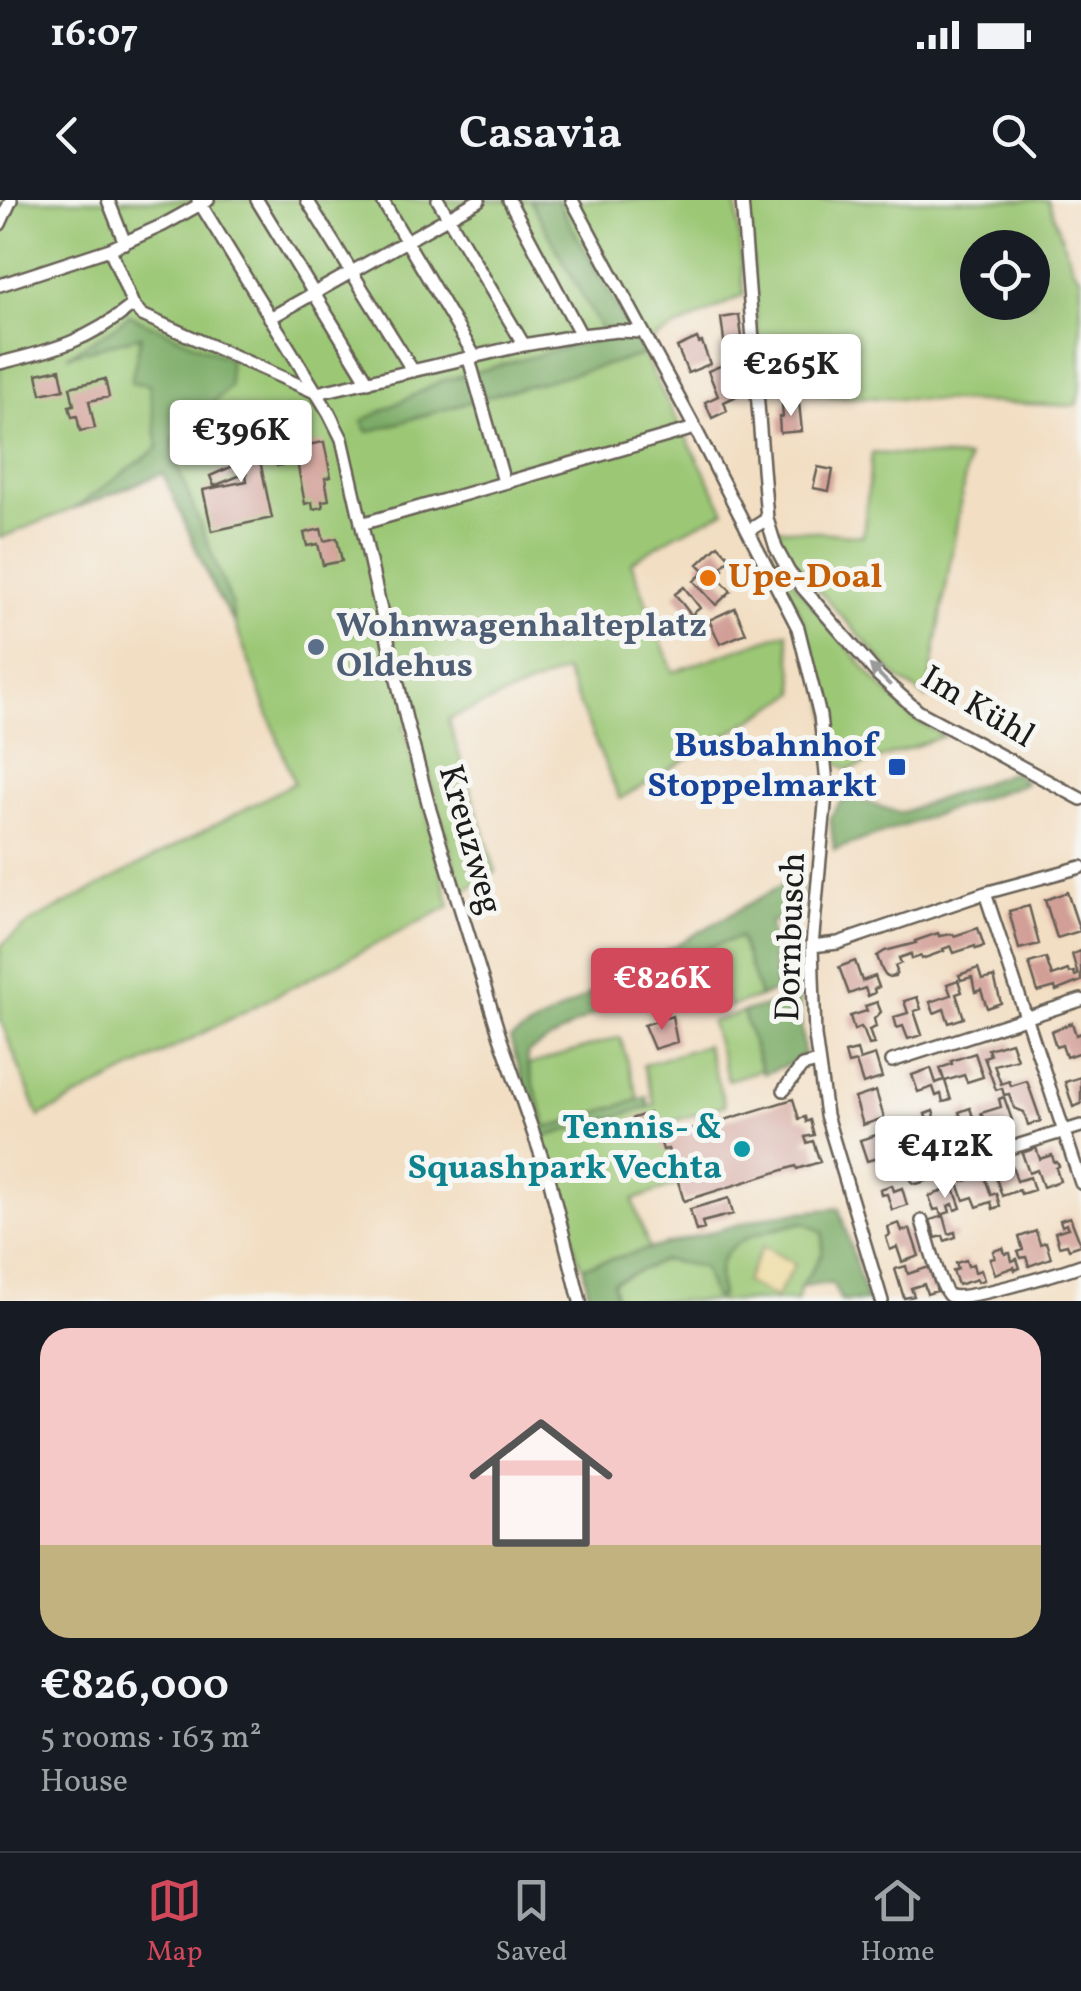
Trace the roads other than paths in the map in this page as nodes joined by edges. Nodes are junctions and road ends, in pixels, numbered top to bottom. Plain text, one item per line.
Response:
1 (11, 200) edge
2 (108, 200) edge
3 (257, 200) edge
4 (307, 200) edge
5 (382, 200) edge
6 (438, 200) edge
7 (479, 200) edge
8 (509, 200) edge
9 (572, 200) edge
10 (742, 200) edge
11 (202, 201) edge
12 (448, 218) junction
13 (0, 224) edge
14 (126, 242) junction
15 (406, 242) junction
16 (110, 249) junction
17 (351, 272) junction
18 (0, 285) edge
19 (314, 294) junction
20 (133, 305) junction
21 (270, 318) junction
22 (643, 332) junction
23 (581, 334) junction
24 (524, 345) junction
25 (472, 358) junction
26 (0, 363) edge
27 (413, 371) junction
28 (368, 382) junction
29 (317, 393) junction
30 (695, 428) junction
31 (504, 482) junction
32 (767, 520) junction
33 (361, 524) junction
34 (748, 531) junction
35 (789, 572) junction
36 (772, 575) junction
37 (1081, 800) edge
38 (1081, 866) edge
39 (985, 893) junction
40 (812, 946) junction
41 (1081, 1000) edge
42 (1027, 1017) junction
43 (892, 1061) dead end
44 (818, 1062) junction
45 (784, 1090) dead end
46 (1081, 1126) edge
47 (1064, 1131) junction
48 (916, 1178) dead end
49 (1081, 1183) edge
50 (922, 1222) dead end
51 (1081, 1266) edge
52 (985, 1298) edge
53 (580, 1301) edge
54 (882, 1301) edge

1 - 13 street
2 - 14 street
3 - 19 street
4 - 17 street
5 - 15 street
6 - 12 street
7 - 12 street
8 - 23 street
9 - 22 street, Dornbusch
10 - 32 street, Im Kühl
11 - 14 street
11 - 21 street, Kreuzweg
12 - 15 street
12 - 24 street
14 - 16 street
15 - 17 street
15 - 25 street
16 - 18 street
16 - 20 street
17 - 19 street
17 - 27 street
19 - 21 street
19 - 28 street
20 - 26 street
20 - 29 street
21 - 29 street, Kreuzweg
22 - 23 street
22 - 30 street, Dornbusch
23 - 24 street
24 - 25 street
25 - 27 street
25 - 31 street
27 - 28 street
28 - 29 street
29 - 33 street, Kreuzweg
30 - 31 street
30 - 34 street, Dornbusch
31 - 33 street
32 - 34 street
32 - 35 street, Im Kühl
33 - 53 street, Kreuzweg
34 - 36 street, Dornbusch
35 - 36 street
37 -> 35 street, Im Kühl
36 - 40 street, Dornbusch
38 - 39 street
39 - 40 street
39 - 42 street
40 - 44 street, Dornbusch
41 - 42 street
42 - 43 street
42 - 47 street
44 - 45 street
44 - 54 street, Dornbusch
46 - 47 street
47 - 48 street
47 - 49 street
50 - 52 street
51 - 52 street

